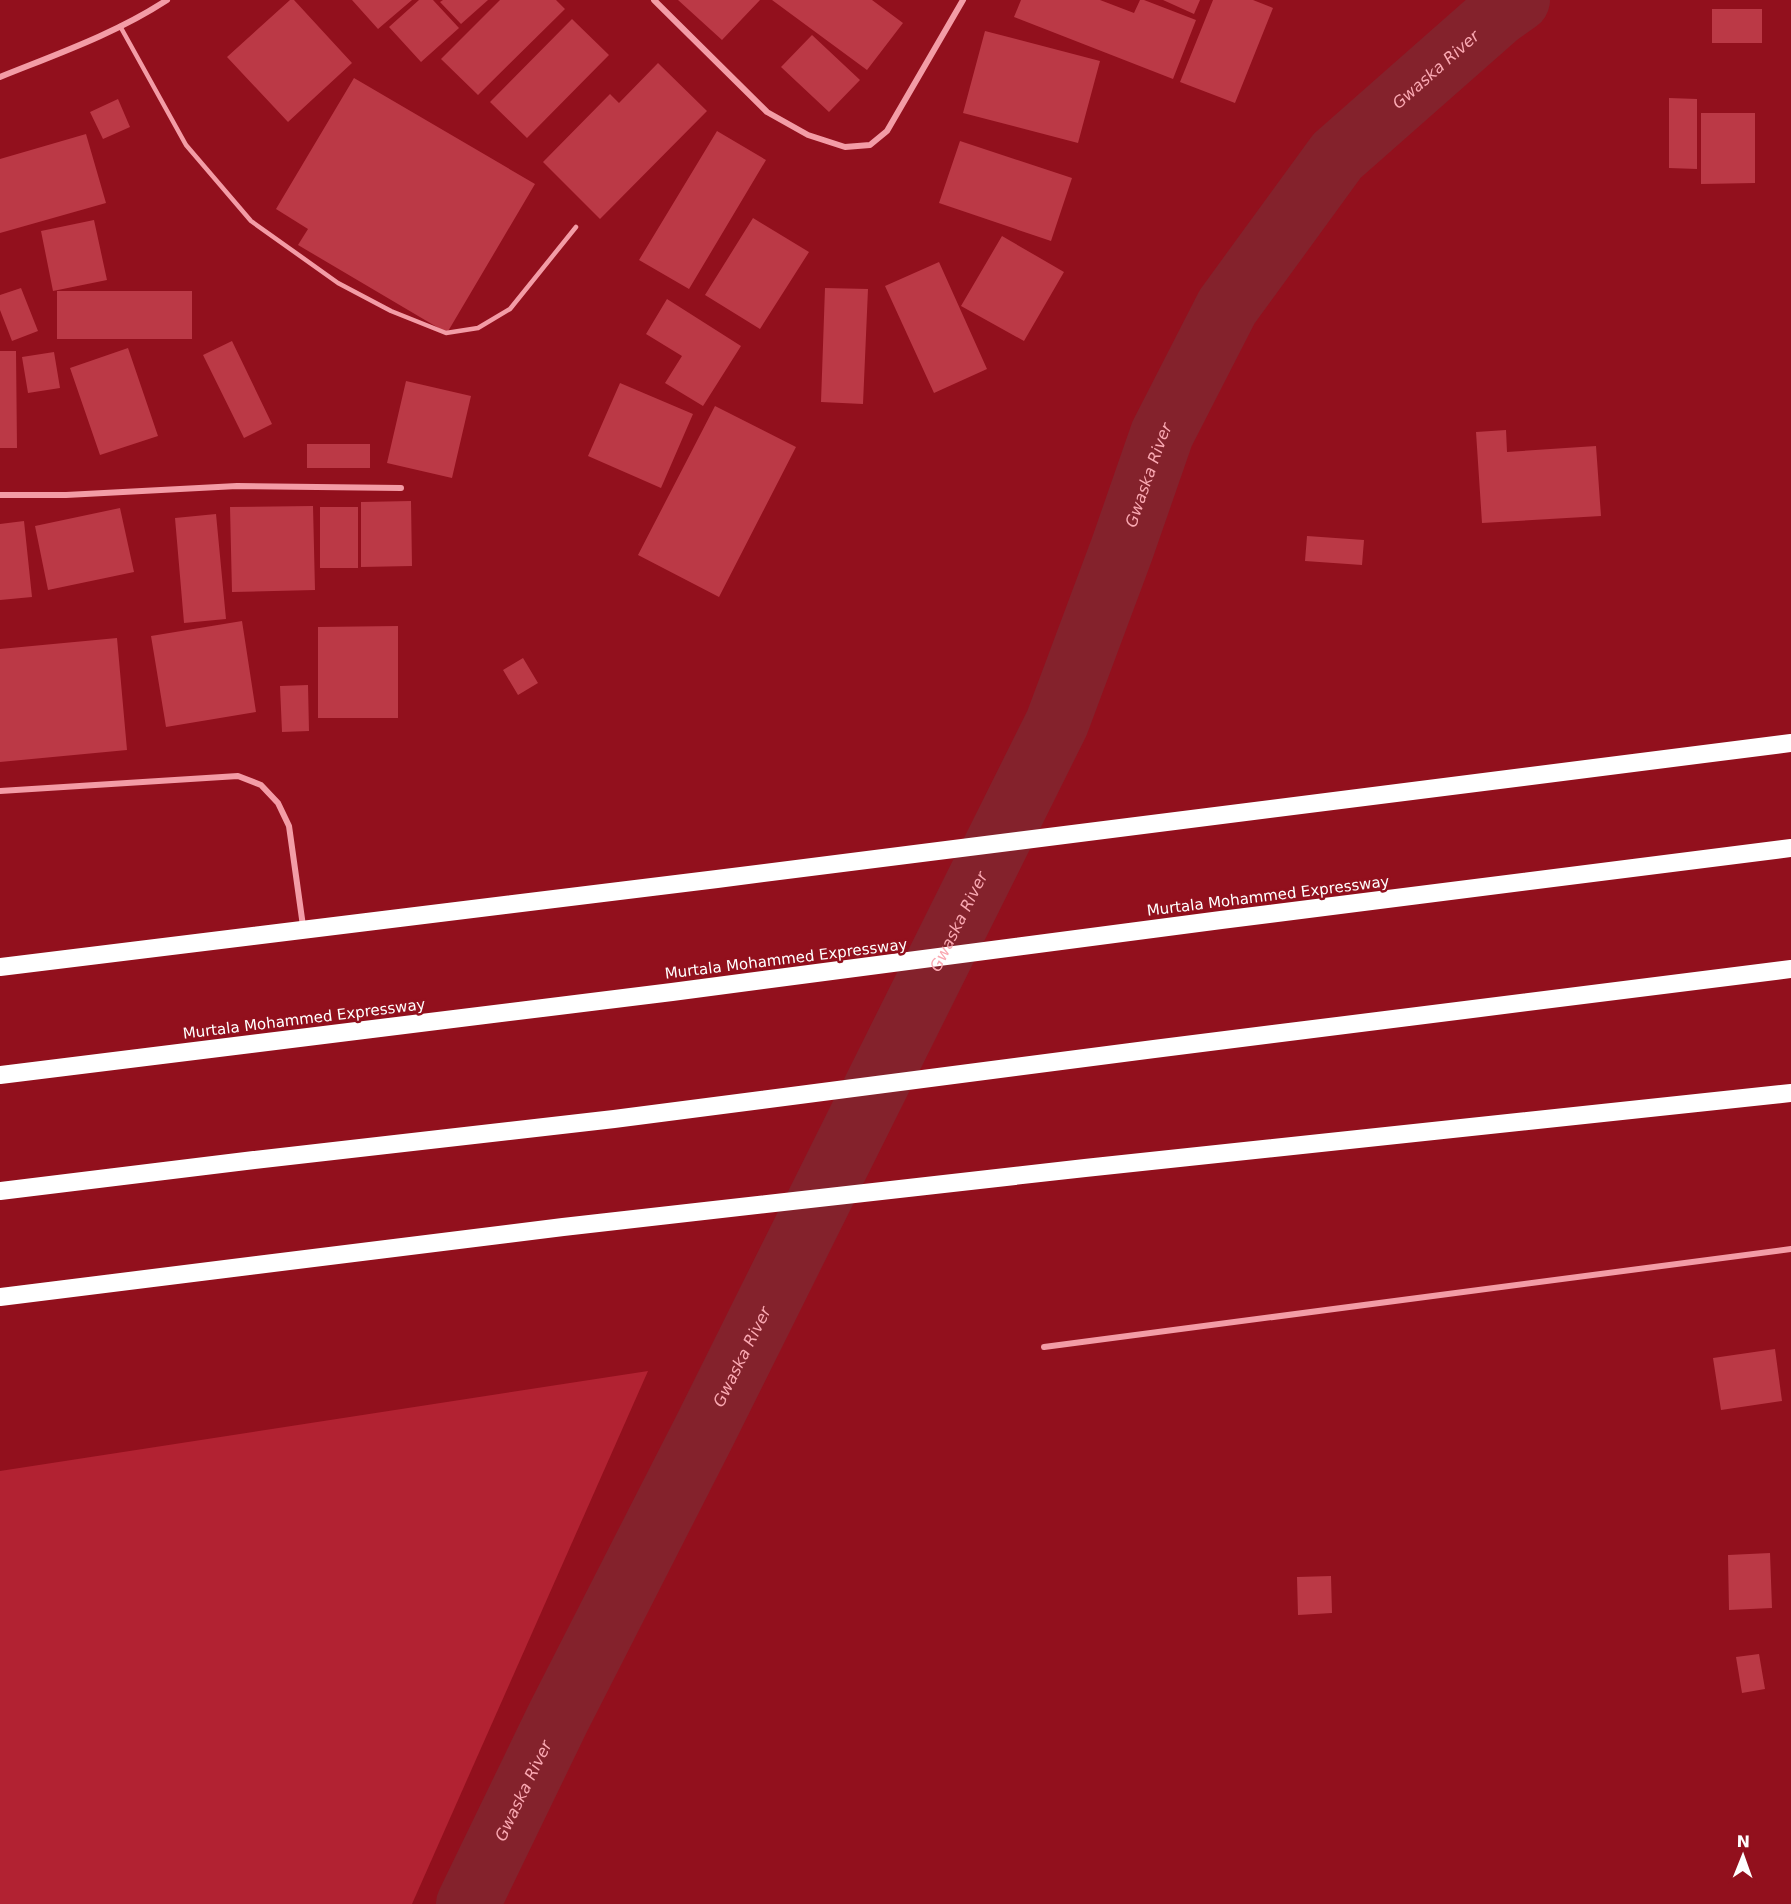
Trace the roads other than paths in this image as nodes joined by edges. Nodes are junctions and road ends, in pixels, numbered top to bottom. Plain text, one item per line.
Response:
1 (167, 0) edge
2 (654, 0) edge
3 (963, 0) edge
4 (120, 26) junction
5 (0, 77) edge
6 (576, 227) dead end
7 (401, 488) dead end
8 (0, 495) edge
9 (1791, 743) edge
10 (0, 791) edge
11 (1791, 848) edge
12 (303, 930) junction
13 (0, 967) edge
14 (1791, 969) edge
15 (0, 1075) edge
16 (1791, 1093) edge
17 (0, 1191) edge
18 (1791, 1249) edge
19 (0, 1298) edge
20 (1044, 1347) dead end

1 - 4 street
2 - 3 street
4 - 5 street
4 - 6 lane
7 - 8 street
9 - 12 highway
10 - 12 street
11 - 15 highway, Murtala Mohammed Expressway
12 - 13 highway
14 - 17 highway
16 - 19 highway
18 - 20 street

